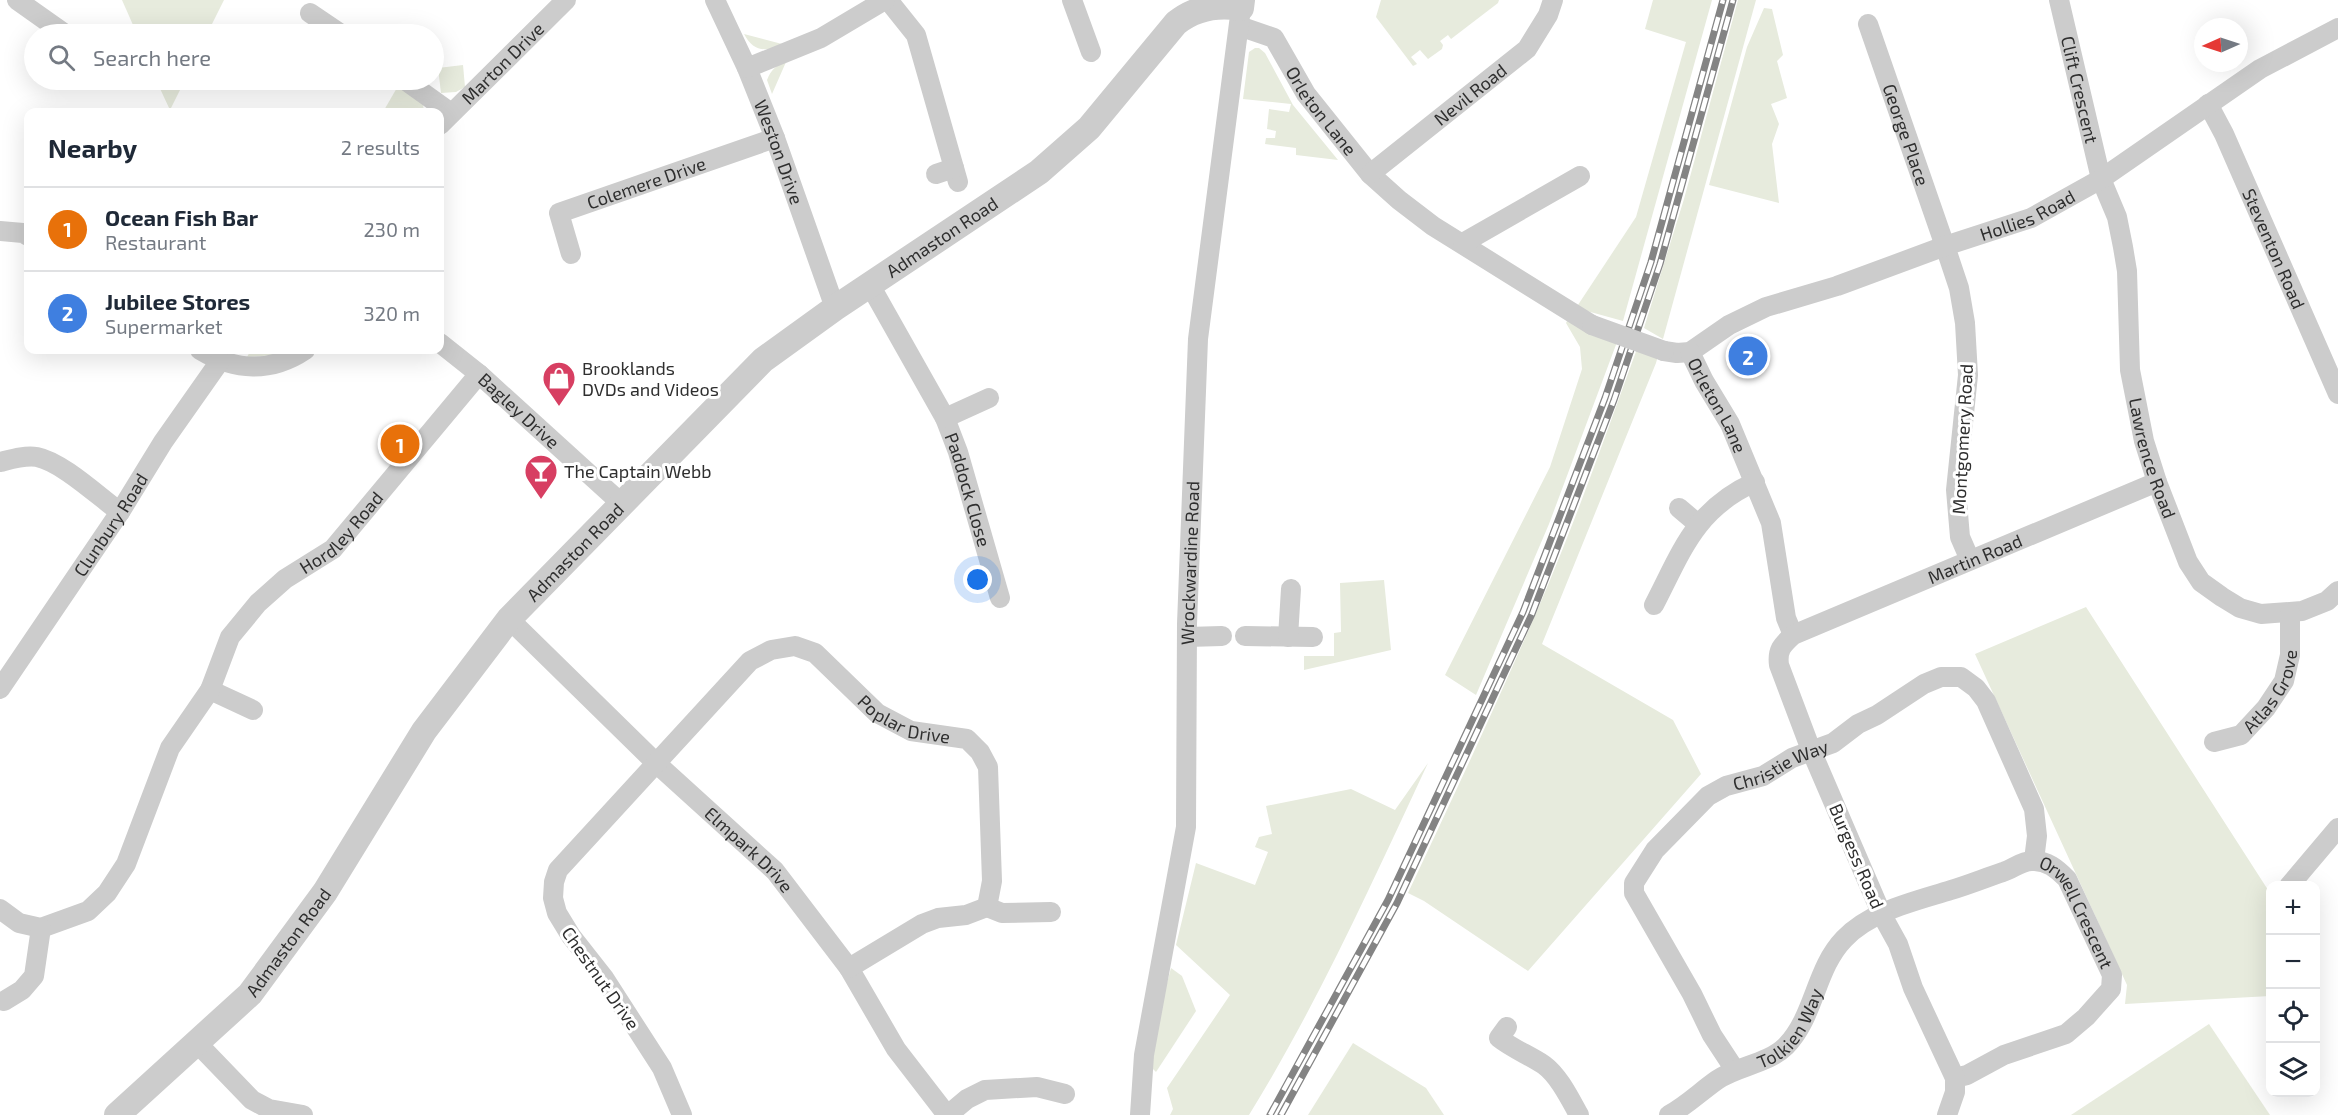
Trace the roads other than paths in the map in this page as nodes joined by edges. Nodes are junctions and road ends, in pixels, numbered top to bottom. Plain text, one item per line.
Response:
1 (16, 0) edge
2 (566, 0) edge
3 (715, 0) edge
4 (887, 0) edge
5 (1072, 0) edge
6 (1553, 0) edge
7 (2060, 0) edge
8 (1241, 12) edge
9 (310, 13) dead end
10 (51, 24) edge
11 (326, 24) edge
12 (1868, 24) dead end
13 (2338, 28) edge
14 (1091, 52) dead end
15 (747, 68) junction
16 (415, 90) edge
17 (2208, 104) junction
18 (434, 108) edge
19 (445, 119) edge
20 (775, 138) junction
21 (1370, 174) junction
22 (949, 175) dead end
23 (1580, 176) dead end
24 (2101, 179) junction
25 (0, 231) edge
26 (24, 234) edge
27 (1463, 243) junction
28 (1945, 246) junction
29 (571, 254) dead end
30 (870, 285) junction
31 (835, 308) junction
32 (444, 346) edge
33 (1690, 352) junction
34 (207, 354) edge
35 (297, 354) edge
36 (220, 361) junction
37 (479, 374) junction
38 (2338, 394) edge
39 (989, 399) dead end
40 (945, 418) junction
41 (0, 462) edge
42 (1755, 482) junction
43 (2157, 482) junction
44 (622, 504) junction
45 (1679, 508) dead end
46 (120, 512) junction
47 (1698, 524) junction
48 (1970, 560) junction
49 (1291, 589) dead end
50 (2338, 591) edge
51 (1000, 598) dead end
52 (1654, 605) dead end
53 (2290, 613) junction
54 (509, 619) junction
55 (1793, 635) junction
56 (1222, 636) dead end
57 (1245, 636) dead end
58 (1187, 637) junction
59 (1288, 637) junction
60 (1313, 638) dead end
61 (0, 689) edge
62 (210, 690) junction
63 (253, 710) dead end
64 (2214, 742) dead end
65 (1812, 750) junction
66 (656, 763) junction
67 (2338, 828) edge
68 (2034, 860) junction
69 (2292, 881) edge
70 (987, 907) junction
71 (0, 909) edge
72 (1051, 912) dead end
73 (1882, 915) junction
74 (41, 928) junction
75 (849, 968) junction
76 (4, 1001) dead end
77 (1507, 1028) dead end
78 (196, 1042) junction
79 (1735, 1070) junction
80 (1955, 1078) junction
81 (1065, 1094) dead end
82 (1689, 1110) edge
83 (117, 1115) edge
84 (303, 1115) edge
85 (682, 1115) edge
86 (948, 1115) edge
87 (1140, 1115) edge
88 (1579, 1115) edge
89 (1669, 1115) edge
90 (1947, 1115) edge

1 - 10 street
2 - 19 street, Marton Drive
3 - 15 street, Weston Drive
4 - 15 street
4 - 22 street
5 - 14 street
6 - 21 street, Nevil Road
7 - 24 street, Clift Crescent
8 - 21 street, Orleton Lane
8 - 30 street, Admaston Road
8 - 58 street, Wrockwardine Road
9 - 11 street
12 - 28 street, George Place
13 - 17 street, Hollies Road
15 - 20 street, Weston Drive
16 - 18 street
17 - 24 street, Hollies Road
17 - 38 street, Steventon Road
20 - 29 street, Colemere Drive
20 - 31 street, Weston Drive
21 - 27 street, Orleton Lane
23 - 27 street
24 - 28 street, Hollies Road
24 - 43 street, Lawrence Road
25 - 26 street
27 - 33 street, Orleton Lane, bridge
28 - 33 street, Hollies Road
28 - 48 street, Montgomery Road
30 - 31 street, Admaston Road
30 - 40 street, Paddock Close
31 - 44 street, Admaston Road
32 - 37 street, Bagley Drive
33 - 42 street, Orleton Lane
34 - 36 street
35 - 36 street
36 - 46 street, Clunbury Road
37 - 44 street, Bagley Drive
37 - 62 street, Hordley Road
39 - 40 street, Paddock Close
40 - 51 street, Paddock Close
41 - 46 street
42 - 47 street
42 - 55 street, Orleton Lane
43 - 48 street, Martin Road
43 - 53 street, Lawrence Road
44 - 54 street, Admaston Road
45 - 47 street
46 - 61 street, Clunbury Road
47 - 52 street
48 - 55 street, Martin Road
49 - 59 street
50 - 53 street, Lawrence Road
53 - 64 street, Atlas Grove
54 - 66 street, Elmpark Drive
54 - 78 street, Admaston Road
55 - 65 street, Burgess Road
56 - 58 street
57 - 59 street
58 - 87 street, Wrockwardine Road
59 - 60 street
62 - 63 street
62 - 74 street, Hordley Road
65 - 68 street, Christie Way
65 - 73 street, Burgess Road
65 - 79 street, Christie Way
66 - 70 street, Poplar Drive
66 - 75 street, Elmpark Drive
66 - 85 street, Chestnut Drive
67 - 69 street
68 - 73 street, Orwell Crescent
68 - 80 street, Orwell Crescent
70 - 72 street
70 - 75 street
71 - 74 street
73 - 79 street, Tolkien Way
73 - 80 street, Burgess Road
74 - 76 street
75 - 86 street, Elmpark Drive
77 - 88 street
78 - 83 street, Admaston Road
78 - 84 street
79 - 82 street, Tolkien Way
80 - 90 street
81 - 86 street
82 - 89 street, Tolkien Way

